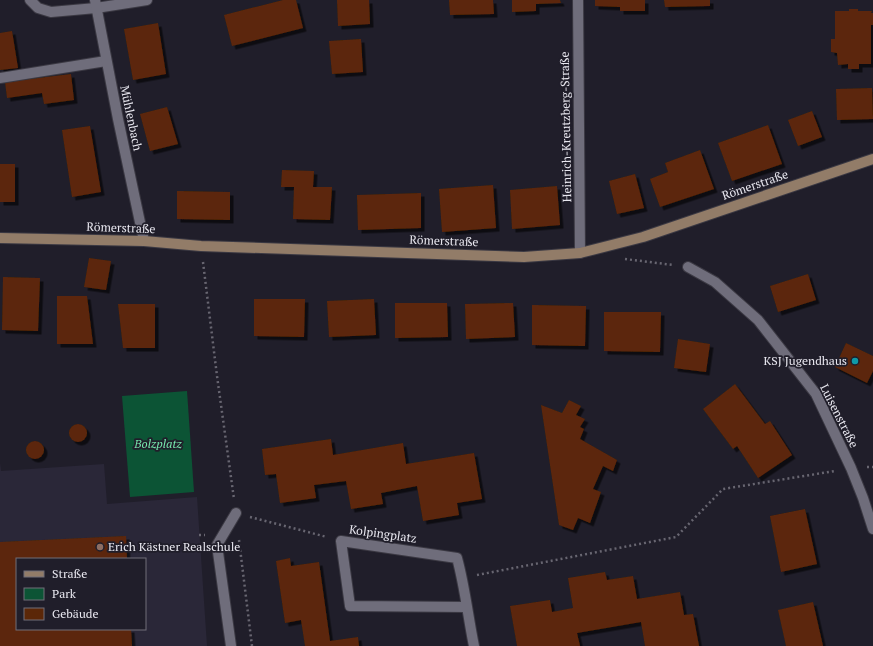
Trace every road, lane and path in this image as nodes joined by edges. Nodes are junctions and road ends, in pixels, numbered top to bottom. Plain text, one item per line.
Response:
1 (30, 0) edge
2 (147, 0) edge
3 (578, 0) edge
4 (96, 4) edge
5 (106, 60) junction
6 (0, 78) edge
7 (873, 159) edge
8 (0, 238) edge
9 (144, 241) junction
10 (202, 246) junction
11 (580, 253) junction
12 (619, 258) dead end
13 (688, 267) joint
14 (851, 468) junction
15 (236, 513) junction
16 (873, 529) edge
17 (341, 541) junction
18 (462, 577) junction
19 (466, 607) junction
20 (231, 646) edge
21 (252, 646) edge
22 (474, 646) edge

1 - 4 street
2 - 4 street
3 - 11 street, Heinrich-Kreutzberg-Straße
4 - 5 street, Mühlenbach
5 - 6 street
5 - 9 street, Mühlenbach
7 - 11 main road, Römerstraße
8 - 9 main road, Römerstraße
9 - 10 main road, Römerstraße
10 - 11 main road, Römerstraße
10 - 15 path
12 - 13 path
13 - 14 street, Luisenstraße
14 - 16 street, Luisenstraße
14 - 18 path
15 - 17 path
15 - 20 street
15 - 21 path
17 - 18 street, Kolpingplatz
17 - 19 street, Kolpingplatz
18 - 19 street, Kolpingplatz
19 - 22 street

